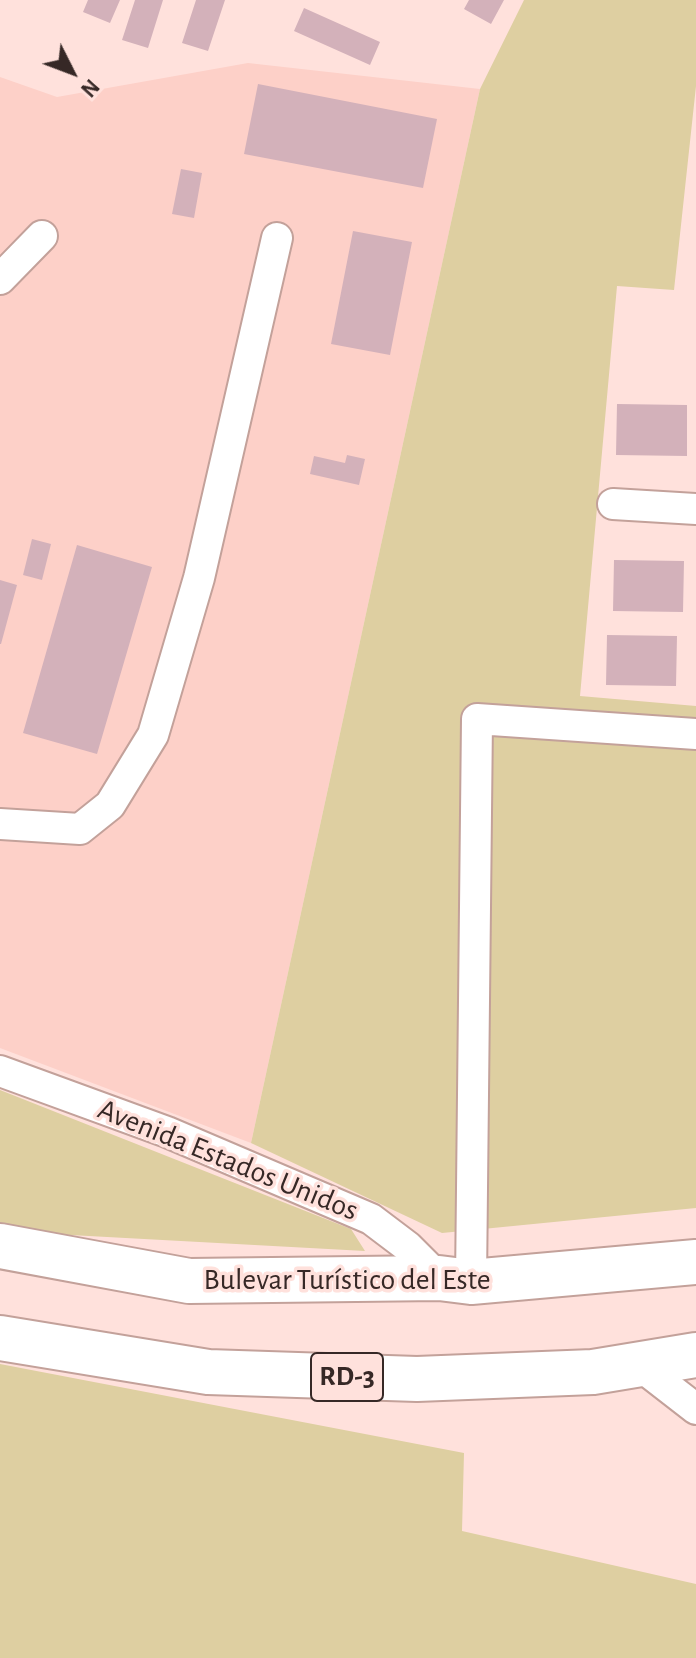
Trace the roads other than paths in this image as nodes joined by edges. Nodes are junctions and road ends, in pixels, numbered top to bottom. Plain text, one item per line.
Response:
1 (42, 236) dead end
2 (277, 238) dead end
3 (0, 279) edge
4 (613, 504) dead end
5 (696, 509) edge
6 (696, 734) edge
7 (0, 824) edge
8 (0, 1071) edge
9 (0, 1246) edge
10 (696, 1262) edge
11 (455, 1280) junction
12 (0, 1338) edge
13 (696, 1355) edge
14 (638, 1364) junction
15 (696, 1409) edge

1 - 3 street
2 - 7 street
4 - 5 street
6 - 11 street
8 - 11 street, Avenida Estados Unidos
9 - 11 highway, Bulevar Turístico del Este
10 - 11 highway, Bulevar Turístico del Este
12 - 14 highway, RD-3
13 - 14 highway, RD-3
14 - 15 street

